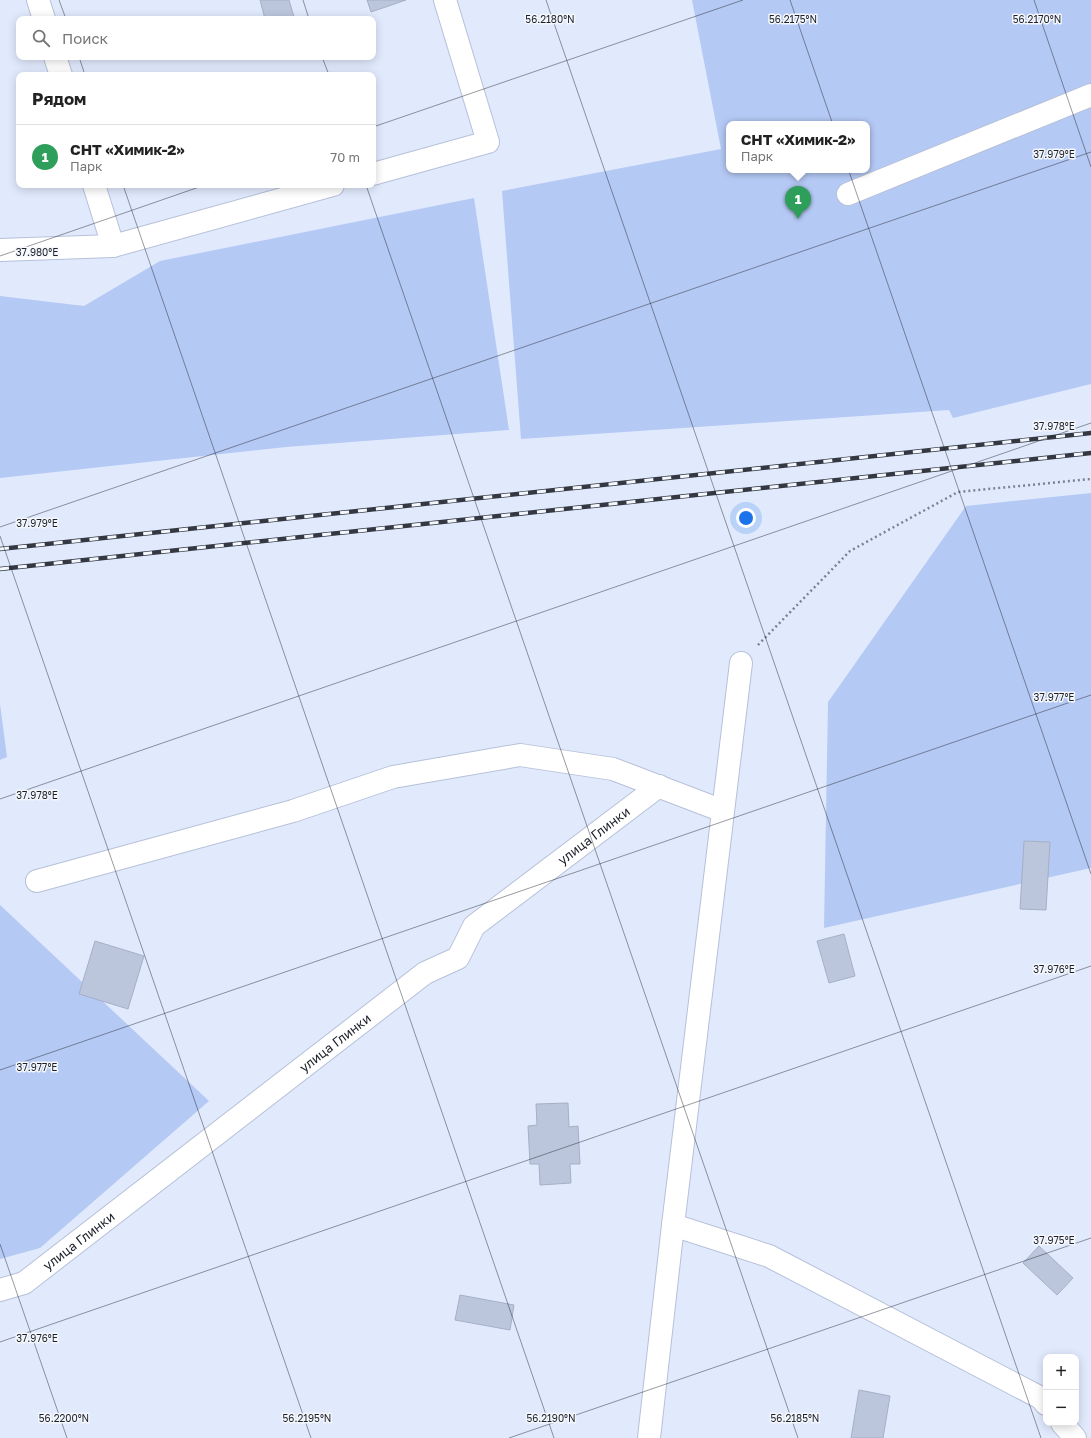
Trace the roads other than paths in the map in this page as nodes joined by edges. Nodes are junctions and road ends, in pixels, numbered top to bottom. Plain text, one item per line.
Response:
1 (38, 0) edge
2 (446, 0) edge
3 (43, 16) edge
4 (56, 60) edge
5 (60, 72) edge
6 (1091, 95) edge
7 (376, 173) edge
8 (95, 188) edge
9 (322, 188) edge
10 (848, 194) dead end
11 (113, 246) junction
12 (0, 250) edge
13 (741, 663) road end
14 (659, 786) junction
15 (723, 811) junction
16 (37, 881) dead end
17 (673, 1225) junction
18 (0, 1290) edge
19 (1043, 1400) edge
20 (1064, 1426) edge
21 (650, 1438) edge
22 (1074, 1438) edge

1 - 3 street
2 - 7 street
4 - 5 street
6 - 10 street
8 - 11 street
9 - 11 street
11 - 12 street
13 - 15 street
14 - 15 street
14 - 16 street
14 - 18 street, улица Глинки
15 - 17 street
17 - 19 street
17 - 21 street
20 - 22 street

